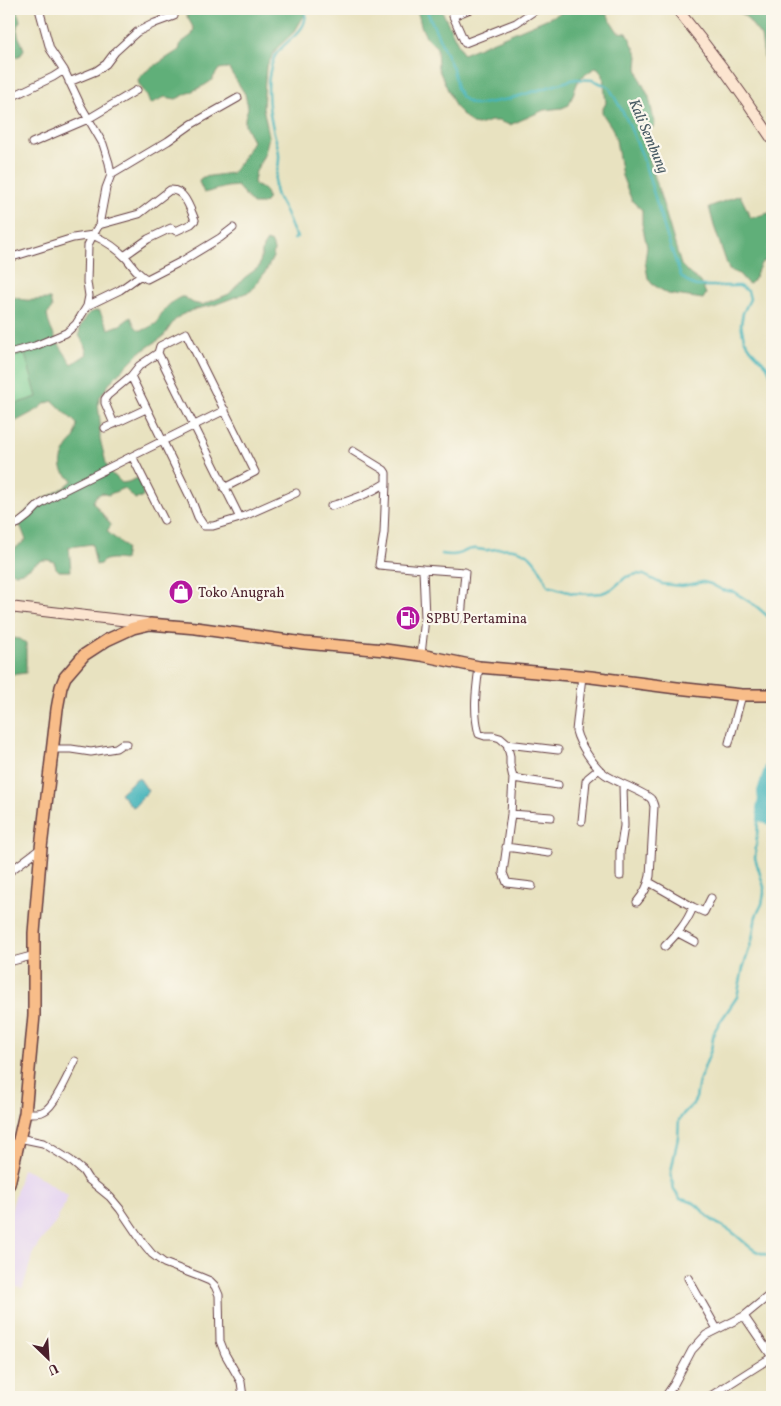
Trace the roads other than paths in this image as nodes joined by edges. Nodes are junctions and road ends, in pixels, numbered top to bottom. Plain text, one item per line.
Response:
1 (38, 9) edge
2 (470, 9) edge
3 (537, 9) edge
4 (677, 9) edge
5 (174, 16) dead end
6 (64, 70) junction
7 (69, 82) junction
8 (137, 90) dead end
9 (9, 98) edge
10 (238, 98) dead end
11 (88, 119) junction
12 (772, 140) edge
13 (32, 143) dead end
14 (111, 175) junction
15 (99, 225) junction
16 (233, 228) dead end
17 (93, 235) junction
18 (124, 256) junction
19 (9, 258) edge
20 (140, 275) junction
21 (87, 306) junction
22 (9, 353) edge
23 (158, 353) junction
24 (131, 376) junction
25 (146, 409) junction
26 (225, 410) junction
27 (114, 424) junction
28 (194, 426) junction
29 (105, 428) dead end
30 (162, 441) junction
31 (353, 451) dead end
32 (132, 456) junction
33 (386, 483) junction
34 (224, 488) junction
35 (296, 492) dead end
36 (331, 506) dead end
37 (240, 518) junction
38 (164, 520) dead end
39 (9, 527) edge
40 (423, 569) junction
41 (9, 607) edge
42 (425, 618) junction
43 (150, 624) junction
44 (421, 656) junction
45 (479, 667) junction
46 (582, 676) junction
47 (742, 695) junction
48 (770, 697) edge
49 (730, 743) dead end
50 (127, 744) dead end
51 (507, 744) junction
52 (52, 750) junction
53 (558, 750) dead end
54 (598, 769) junction
55 (512, 778) junction
56 (558, 785) dead end
57 (623, 785) junction
58 (511, 814) junction
59 (552, 817) dead end
60 (582, 821) dead end
61 (506, 847) junction
62 (40, 848) junction
63 (549, 852) dead end
64 (9, 872) edge
65 (620, 876) dead end
66 (649, 882) junction
67 (532, 886) dead end
68 (711, 898) dead end
69 (638, 902) dead end
70 (694, 907) junction
71 (678, 933) junction
72 (695, 942) dead end
73 (665, 946) dead end
74 (35, 955) junction
75 (9, 962) edge
76 (75, 1061) dead end
77 (25, 1113) junction
78 (19, 1138) junction
79 (12, 1154) edge
80 (9, 1184) edge
81 (688, 1278) dead end
82 (772, 1293) edge
83 (744, 1316) junction
84 (717, 1329) junction
85 (772, 1357) edge
86 (666, 1396) edge
87 (243, 1397) edge
88 (709, 1397) edge

1 - 6 street
2 - 3 street
4 - 12 main road
5 - 7 street
6 - 7 street
6 - 9 street
7 - 11 street
8 - 11 street
10 - 14 street
11 - 13 street
11 - 14 street
14 - 15 street
15 - 17 street
15 - 18 street
16 - 20 street
17 - 18 street
17 - 19 street
17 - 21 street
18 - 20 street
20 - 21 street
21 - 22 street
23 - 24 street
23 - 26 street
23 - 28 street
24 - 25 street
24 - 27 street
25 - 27 street
25 - 30 street
26 - 28 street
26 - 34 street
27 - 29 street
28 - 30 street
28 - 34 street
30 - 32 street
30 - 37 street
31 - 33 street
32 - 38 street
32 - 39 street
33 - 36 street
33 - 40 street
34 - 37 street
35 - 37 street
40 - 42 street
40 - 42 street
41 - 43 main road
42 - 44 street
43 - 44 main road
43 - 52 main road
44 - 45 main road
45 - 46 main road
45 - 51 street
46 - 47 main road
46 - 54 street
47 - 48 main road
47 - 49 street
50 - 52 street
51 - 53 street
51 - 55 street
52 - 62 main road
54 - 57 street
54 - 60 street
55 - 56 street
55 - 58 street
57 - 65 street
57 - 66 street
58 - 59 street
58 - 61 street
61 - 63 street
61 - 67 street
62 - 64 street
62 - 74 main road
66 - 69 street
66 - 70 street
68 - 70 street
70 - 71 street
71 - 72 street
71 - 73 street
74 - 75 street
74 - 77 main road
76 - 77 street
77 - 78 main road
78 - 79 main road
78 - 87 street
79 - 80 main road
81 - 84 street
82 - 83 street
83 - 84 street
83 - 85 street
84 - 86 street
85 - 88 street

